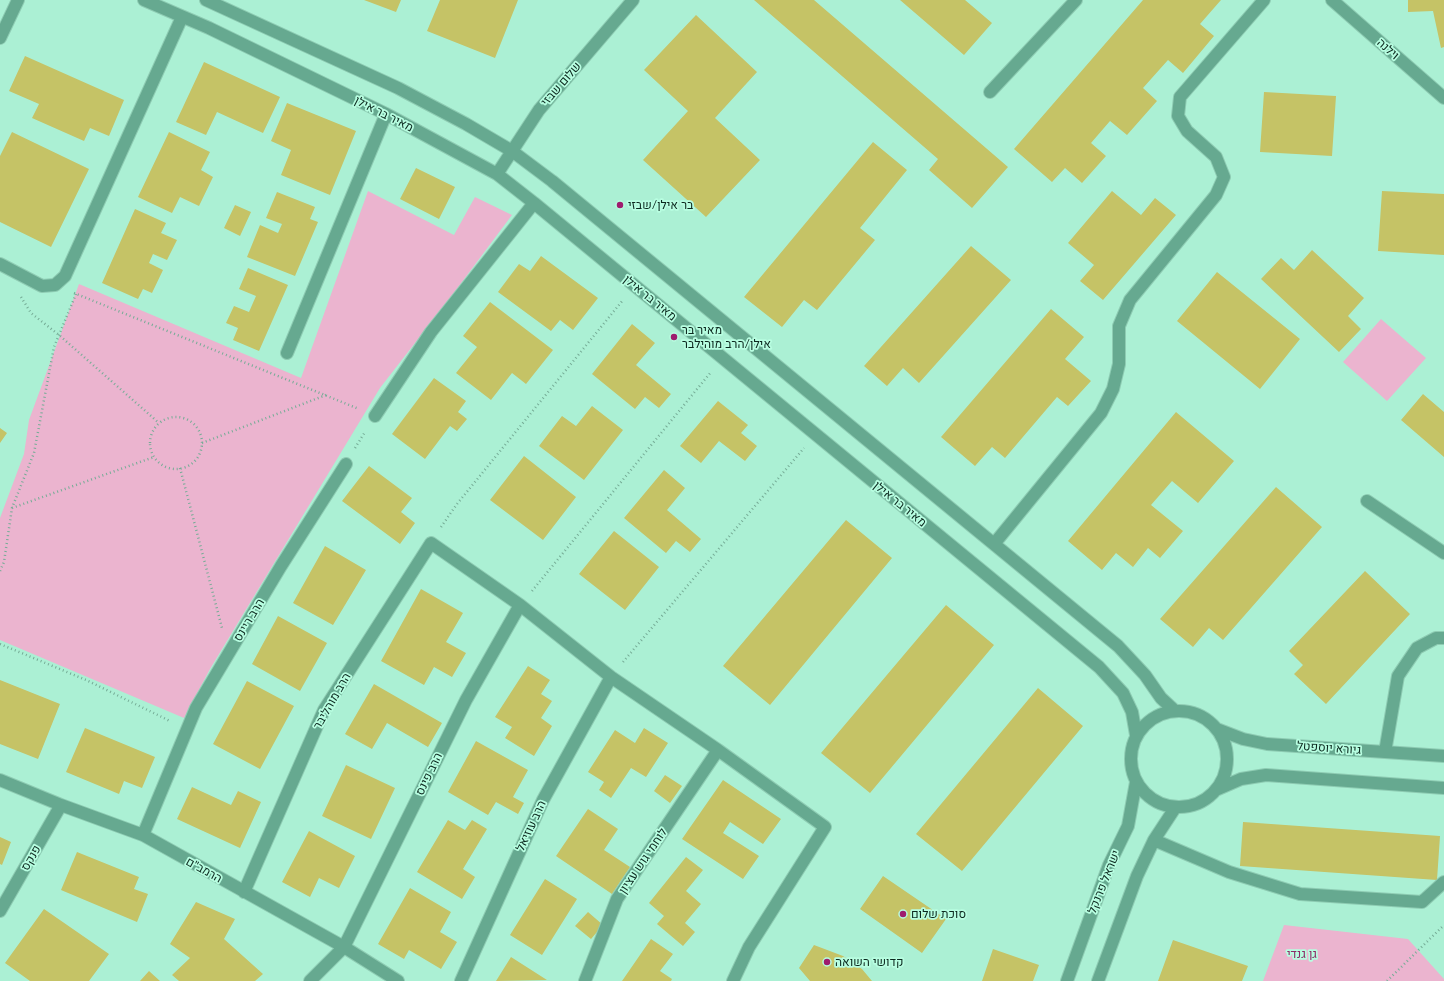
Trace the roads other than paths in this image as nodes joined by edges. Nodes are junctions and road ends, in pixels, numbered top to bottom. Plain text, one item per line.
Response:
1 (18, 0) edge
2 (144, 0) edge
3 (206, 0) edge
4 (633, 0) edge
5 (1076, 0) edge
6 (1264, 0) edge
7 (1332, 0) edge
8 (182, 17) junction
9 (0, 38) edge
10 (990, 92) dead end
11 (1444, 98) edge
12 (386, 114) junction
13 (512, 151) junction
14 (496, 174) junction
15 (534, 203) junction
16 (0, 264) edge
17 (287, 353) dead end
18 (375, 416) road end
19 (346, 464) road end
20 (1367, 501) dead end
21 (994, 544) junction
22 (1444, 553) edge
23 (520, 605) junction
24 (1444, 638) edge
25 (611, 676) junction
26 (1175, 711) junction
27 (1217, 729) junction
28 (1136, 736) junction
29 (718, 750) junction
30 (1385, 752) junction
31 (1444, 756) edge
32 (0, 780) edge
33 (1136, 782) junction
34 (1444, 788) edge
35 (1218, 789) junction
36 (61, 805) junction
37 (1175, 808) junction
38 (143, 835) junction
39 (1154, 840) junction
40 (1444, 882) edge
41 (244, 892) junction
42 (0, 912) edge
43 (344, 947) junction
44 (310, 981) edge
45 (398, 981) edge
46 (461, 981) edge
47 (586, 981) edge
48 (733, 981) edge
49 (1067, 981) edge
50 (1098, 981) edge

1 - 9 street
2 - 8 street, מאיר בר אילן
3 - 13 street
4 - 13 street, שלום שבזי
5 - 10 street
6 - 21 street
7 - 11 street, וילנה
8 - 12 street, מאיר בר אילן
8 - 16 street
12 - 14 street, מאיר בר אילן
12 - 17 street
13 - 14 street, שלום שבזי
13 - 21 street
14 - 15 street, מאיר בר אילן
15 - 18 street
15 - 28 street, מאיר בר אילן
19 - 38 street, הרב ריינס
20 - 22 street
21 - 26 street
23 - 25 street
23 - 41 street, הרב מוהליבר
23 - 43 street, הרב פינס
24 - 30 street
25 - 29 street
25 - 46 street, הרב עוזיאל
26 - 27 street
26 - 28 street
27 - 30 street, גיורא יוספטל
27 - 35 street
28 - 33 street
29 - 47 street, לוחמי גוש עציון
29 - 48 street
30 - 31 street, גיורא יוספטל
32 - 36 street, הרמב"ם
33 - 37 street
33 - 49 street, ישראל פרנקל
34 - 35 street
35 - 37 street
36 - 38 street, הרמב"ם
36 - 42 street, פנקס
37 - 39 street
38 - 41 street, הרמב"ם
39 - 40 street
39 - 50 street
41 - 43 street, הרמב"ם
43 - 44 street, הרב פינס
43 - 45 street, הרמב"ם

